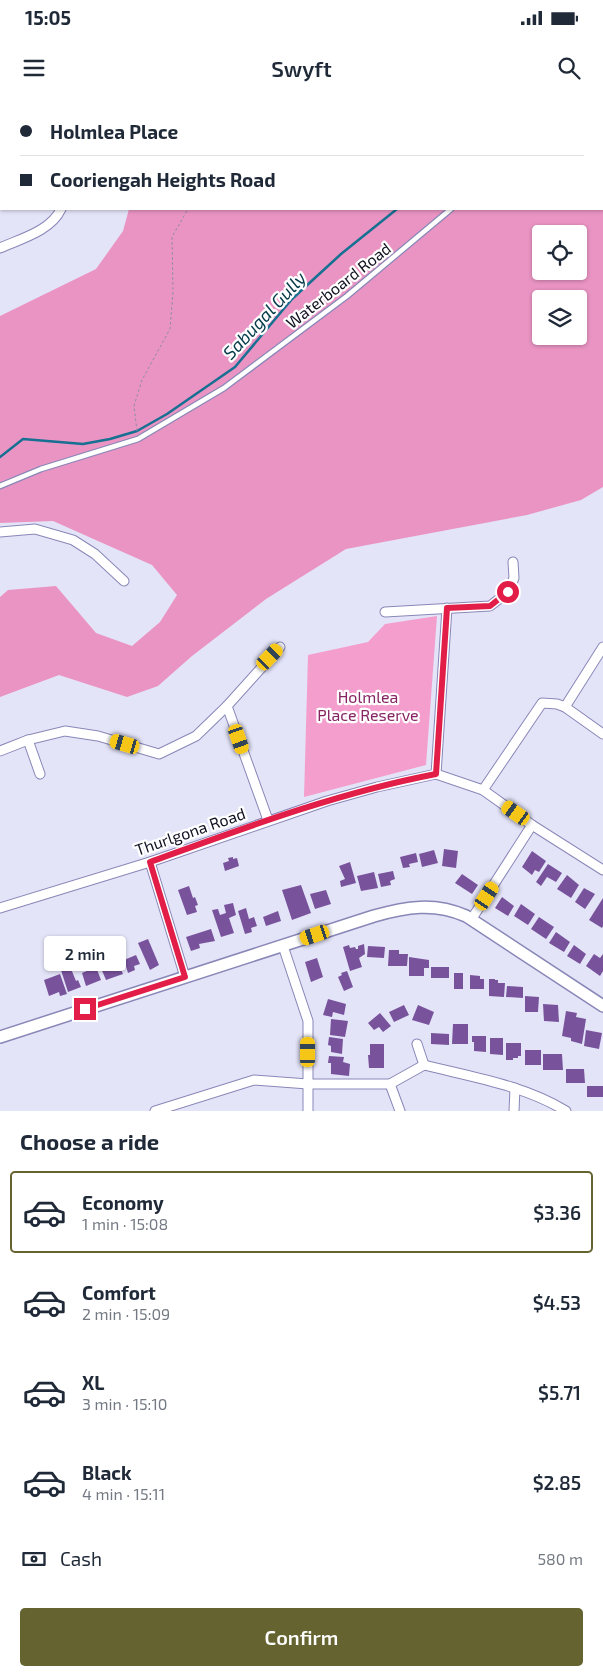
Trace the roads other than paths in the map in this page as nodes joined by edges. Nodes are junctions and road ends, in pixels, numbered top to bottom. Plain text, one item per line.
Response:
1 (60, 210) edge
2 (450, 210) edge
3 (0, 248) edge
4 (0, 486) edge
5 (0, 532) edge
6 (513, 562) dead end
7 (124, 581) dead end
8 (447, 608) junction
9 (385, 612) dead end
10 (280, 647) dead end
11 (603, 647) edge
12 (227, 706) junction
13 (565, 707) junction
14 (603, 734) edge
15 (28, 740) junction
16 (0, 751) edge
17 (40, 774) dead end
18 (436, 774) junction
19 (483, 790) junction
20 (268, 820) junction
21 (532, 825) junction
22 (150, 862) junction
23 (603, 870) edge
24 (0, 908) edge
25 (471, 920) junction
26 (283, 946) junction
27 (185, 977) junction
28 (603, 1006) edge
29 (0, 1037) edge
30 (417, 1044) dead end
31 (424, 1065) junction
32 (308, 1084) junction
33 (390, 1084) junction
34 (515, 1088) junction
35 (155, 1111) edge
36 (308, 1111) edge
37 (400, 1111) edge
38 (514, 1111) edge
39 (566, 1111) edge

1 - 3 street
2 - 4 lane, Waterboard Road
5 - 7 street
6 - 8 street
8 - 9 street
8 - 18 street
10 - 12 street
11 - 13 street
12 - 15 street
12 - 20 street
13 - 14 street
13 - 19 street
15 - 16 street
15 - 17 street
18 - 19 street
18 - 20 street, Thurlgona Road
19 - 21 street
20 - 22 street, Thurlgona Road
21 - 23 street
21 - 25 street
22 - 24 street, Thurlgona Road
22 - 27 street
25 - 26 street
25 - 28 street
26 - 27 street
26 - 32 street
27 - 29 street
30 - 31 street
31 - 33 street
31 - 34 street
32 - 33 street
32 - 35 street
32 - 36 street
33 - 37 street
34 - 38 street
34 - 39 street

